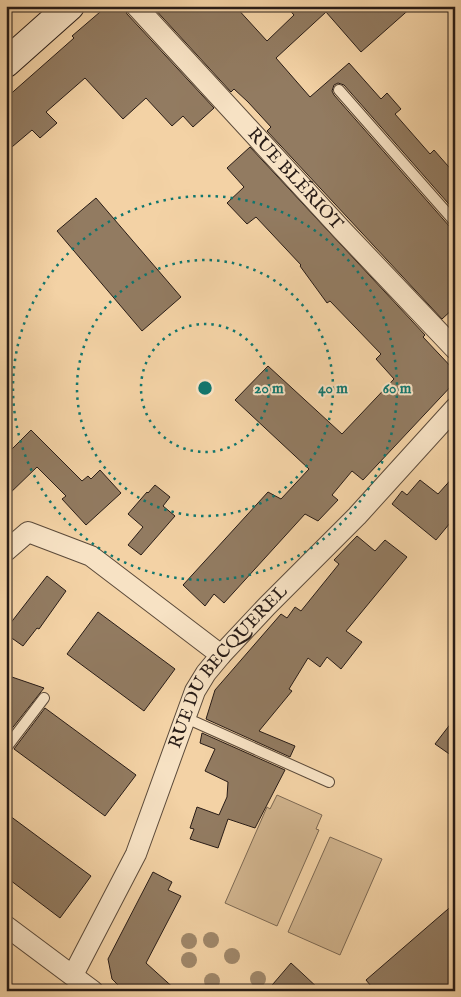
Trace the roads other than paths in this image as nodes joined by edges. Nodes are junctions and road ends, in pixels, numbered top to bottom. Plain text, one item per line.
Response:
1 (136, 6) edge
2 (66, 8) edge
3 (6, 63) edge
4 (339, 90) dead end
5 (455, 222) edge
6 (455, 349) edge
7 (455, 408) edge
8 (6, 551) edge
9 (221, 655) junction
10 (44, 698) dead end
11 (186, 718) junction
12 (6, 748) edge
13 (329, 782) dead end
14 (6, 926) edge
15 (73, 975) junction
16 (91, 990) edge

1 - 6 street, RUE BLÉRIOT
2 - 3 street
4 - 5 lane
7 - 9 street, RUE DU BECQUEREL
8 - 9 street
9 - 11 street, RUE DU BECQUEREL
10 - 12 lane
11 - 13 lane
11 - 15 street, RUE DU BECQUEREL
14 - 15 street
15 - 16 street

